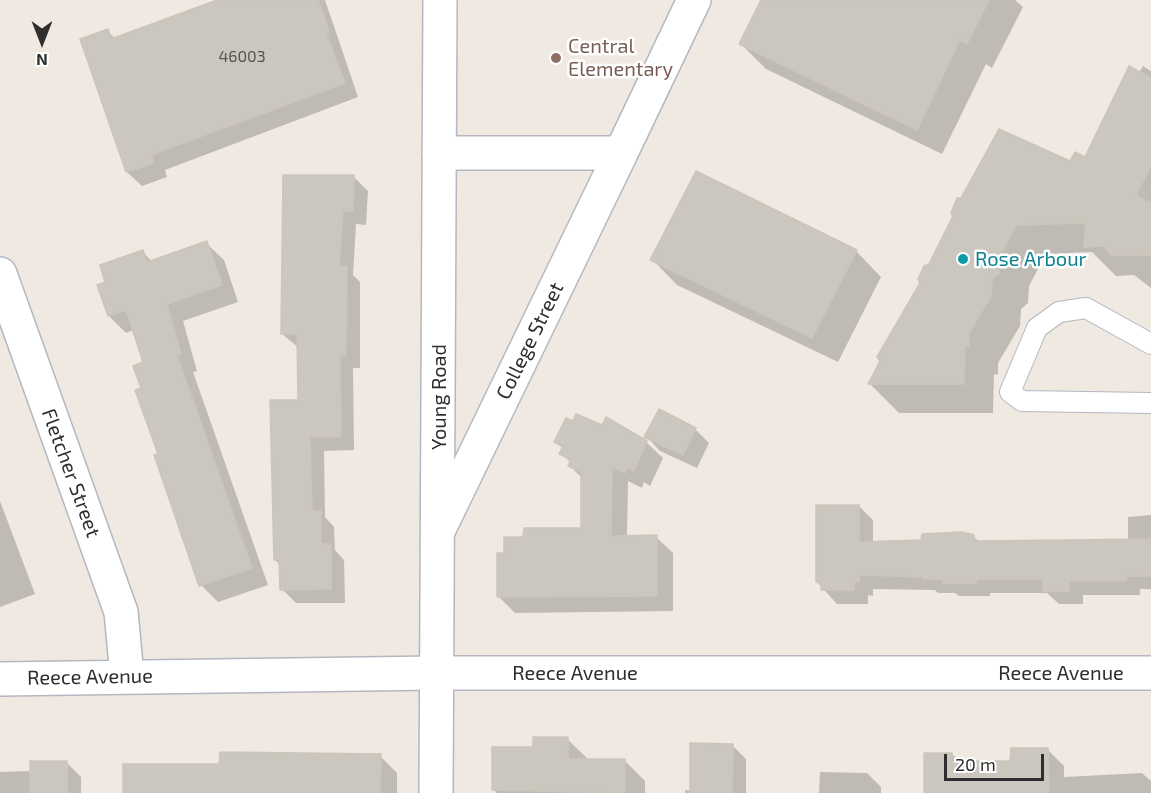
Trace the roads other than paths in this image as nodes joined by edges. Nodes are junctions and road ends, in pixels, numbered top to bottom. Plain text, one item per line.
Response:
1 (440, 0) edge
2 (694, 0) edge
3 (439, 153) junction
4 (621, 153) junction
5 (0, 274) edge
6 (1151, 344) edge
7 (1151, 403) edge
8 (439, 530) junction
9 (435, 673) junction
10 (1151, 673) edge
11 (127, 676) junction
12 (0, 679) edge
13 (436, 793) edge

1 - 3 street, Young Road
2 - 4 street, College Street
3 - 4 street
3 - 8 street, Young Road
4 - 8 street, College Street
5 - 11 street, Fletcher Street
6 - 7 lane
8 - 9 street, Young Road
9 - 10 street, Reece Avenue
9 - 11 street, Reece Avenue
9 - 13 street, Young Road
11 - 12 street, Reece Avenue

